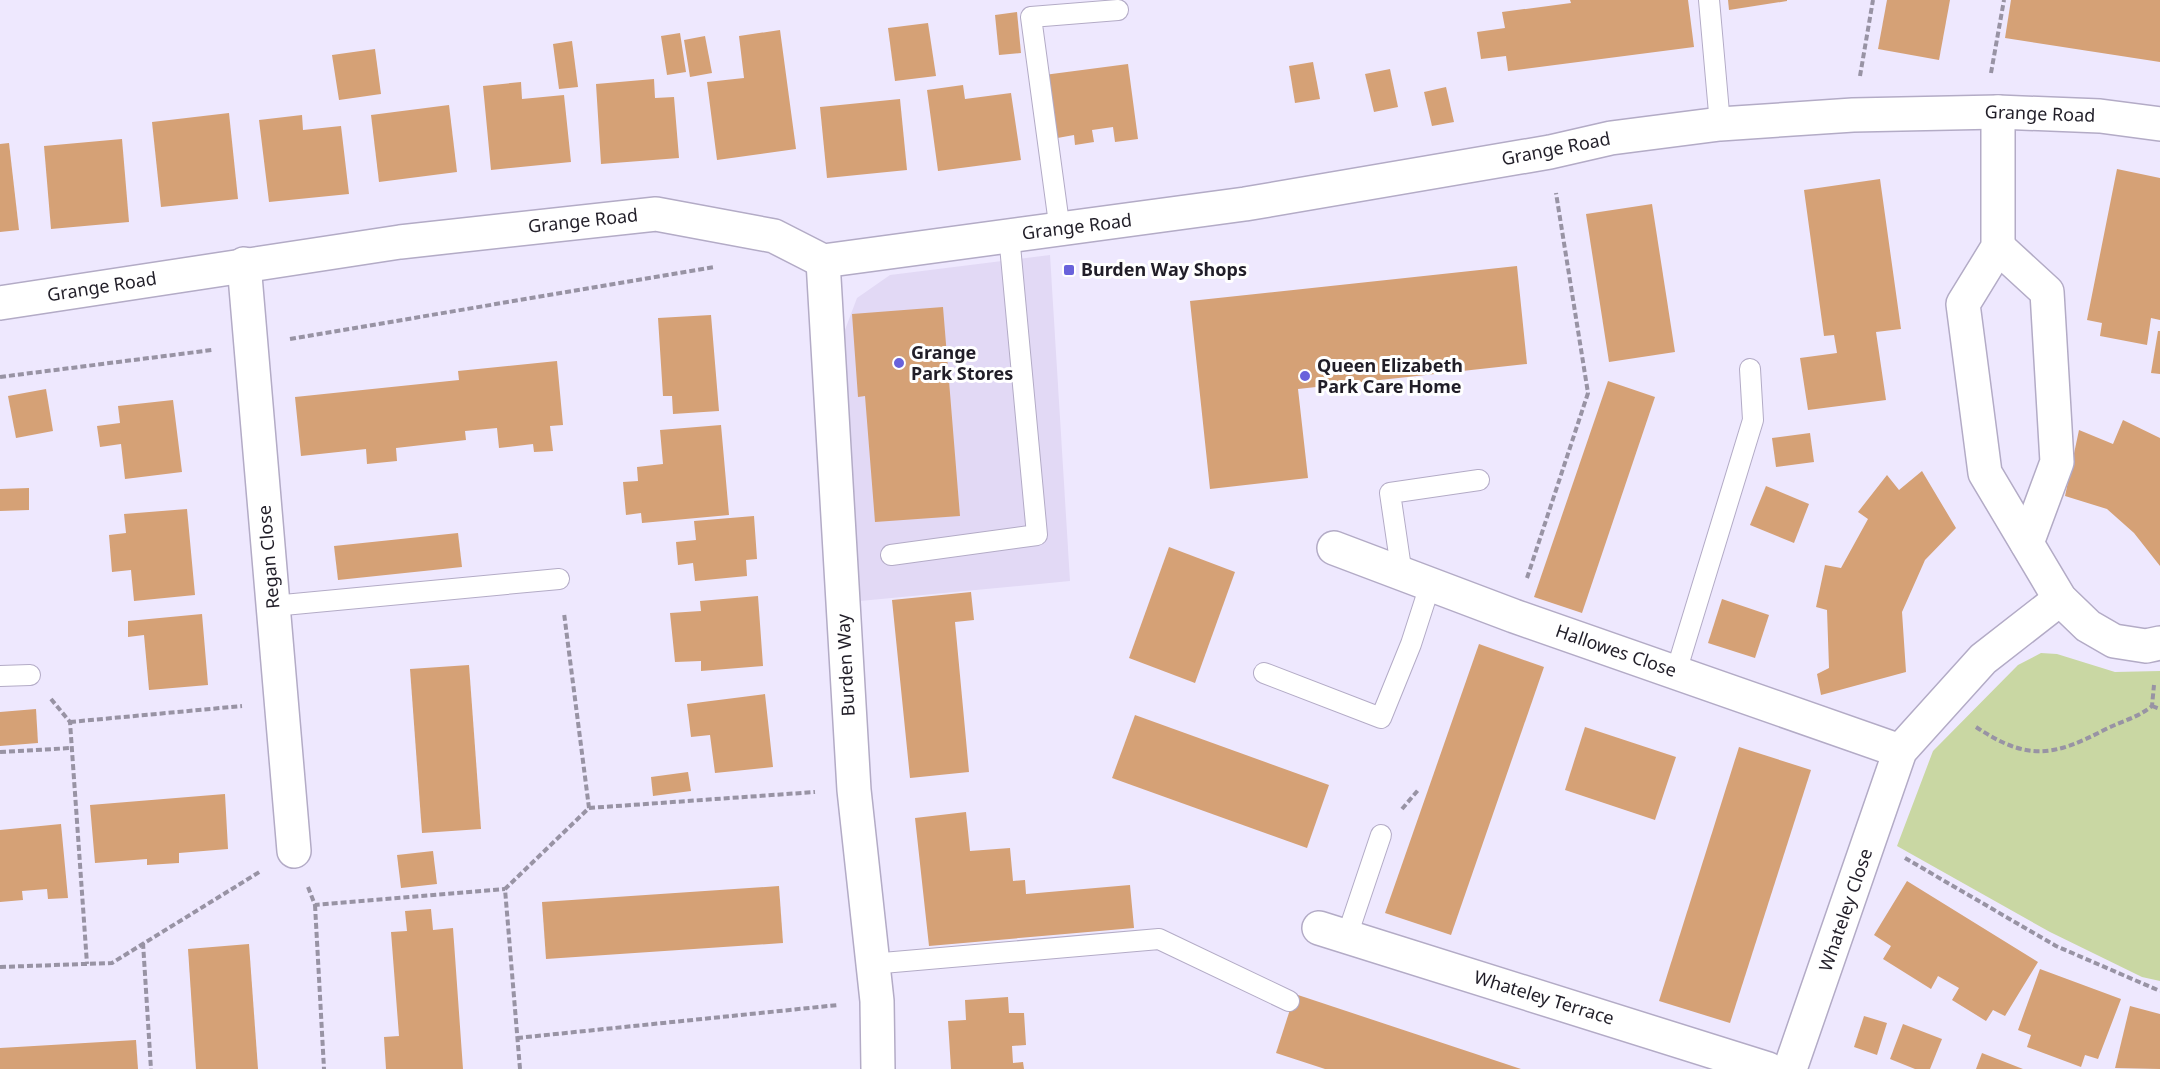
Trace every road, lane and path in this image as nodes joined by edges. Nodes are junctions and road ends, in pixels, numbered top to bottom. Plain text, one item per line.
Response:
1 (1709, 0) edge
2 (1873, 0) edge
3 (2004, 0) edge
4 (1118, 10) dead end
5 (1991, 112) junction
6 (1853, 115) junction
7 (2160, 123) edge
8 (1720, 124) junction
9 (1550, 152) junction
10 (1060, 231) junction
11 (1009, 235) junction
12 (1998, 247) junction
13 (823, 261) junction
14 (244, 264) junction
15 (718, 265) dead end
16 (0, 303) edge
17 (253, 345) junction
18 (1750, 369) dead end
19 (0, 377) edge
20 (1479, 480) dead end
21 (2027, 543) junction
22 (1334, 548) dead end
23 (891, 555) dead end
24 (560, 579) joint
25 (1416, 580) junction
26 (2060, 599) junction
27 (273, 606) junction
28 (1514, 616) junction
29 (2153, 645) edge
30 (1676, 672) junction
31 (1264, 673) dead end
32 (30, 675) joint
33 (0, 676) edge
34 (282, 703) junction
35 (1944, 703) junction
36 (2152, 706) junction
37 (2160, 709) edge
38 (70, 722) junction
39 (71, 748) junction
40 (1900, 751) junction
41 (0, 752) edge
42 (854, 790) junction
43 (588, 808) junction
44 (1381, 835) dead end
45 (1870, 839) junction
46 (294, 851) junction
47 (505, 888) junction
48 (315, 905) junction
49 (1333, 932) joint
50 (143, 942) junction
51 (87, 964) junction
52 (871, 964) junction
53 (0, 967) edge
54 (2160, 991) edge
55 (877, 1001) junction
56 (1289, 1001) dead end
57 (517, 1038) junction
58 (151, 1069) edge
59 (324, 1069) edge
60 (520, 1069) edge
61 (878, 1069) edge
62 (1768, 1069) edge
63 (1790, 1069) edge

1 - 8 lane
2 - 6 path
3 - 5 path
4 - 10 lane
5 - 6 street, Grange Road
5 - 7 street, Grange Road
5 - 12 street
6 - 8 street, Grange Road
8 - 9 street, Grange Road
9 - 10 street, Grange Road
9 - 28 path
10 - 11 street, Grange Road
11 - 13 street, Grange Road
11 - 23 lane
12 - 21 street
12 - 21 street
13 - 14 street, Grange Road
13 - 42 street, Burden Way
14 - 16 street, Grange Road
14 - 17 street, Regan Close
15 - 17 path
17 - 19 path
17 - 27 street, Regan Close
18 - 30 lane
20 - 25 lane
21 - 26 street
22 - 25 street, Hallowes Close
24 - 27 lane
24 - 43 path
25 - 28 street, Hallowes Close
25 - 31 lane
26 - 29 street
26 - 35 street
27 - 34 street, Regan Close
28 - 30 street, Hallowes Close
29 - 36 path
30 - 40 street, Hallowes Close
32 - 33 lane
32 - 38 path
34 - 38 path
34 - 46 street, Regan Close
35 - 36 path
35 - 40 street
36 - 37 path
38 - 39 path
39 - 41 path
39 - 51 path
40 - 45 street, Whateley Close
42 - 43 path
42 - 52 street, Burden Way
43 - 47 path
44 - 49 lane
45 - 54 path
45 - 63 street, Whateley Close
46 - 48 path
46 - 50 path
47 - 48 path
47 - 57 path
48 - 59 path
49 - 62 street, Whateley Terrace
50 - 51 path
50 - 58 path
51 - 53 path
52 - 55 street, Burden Way
52 - 56 lane
55 - 57 path
55 - 61 street, Burden Way
57 - 60 path

